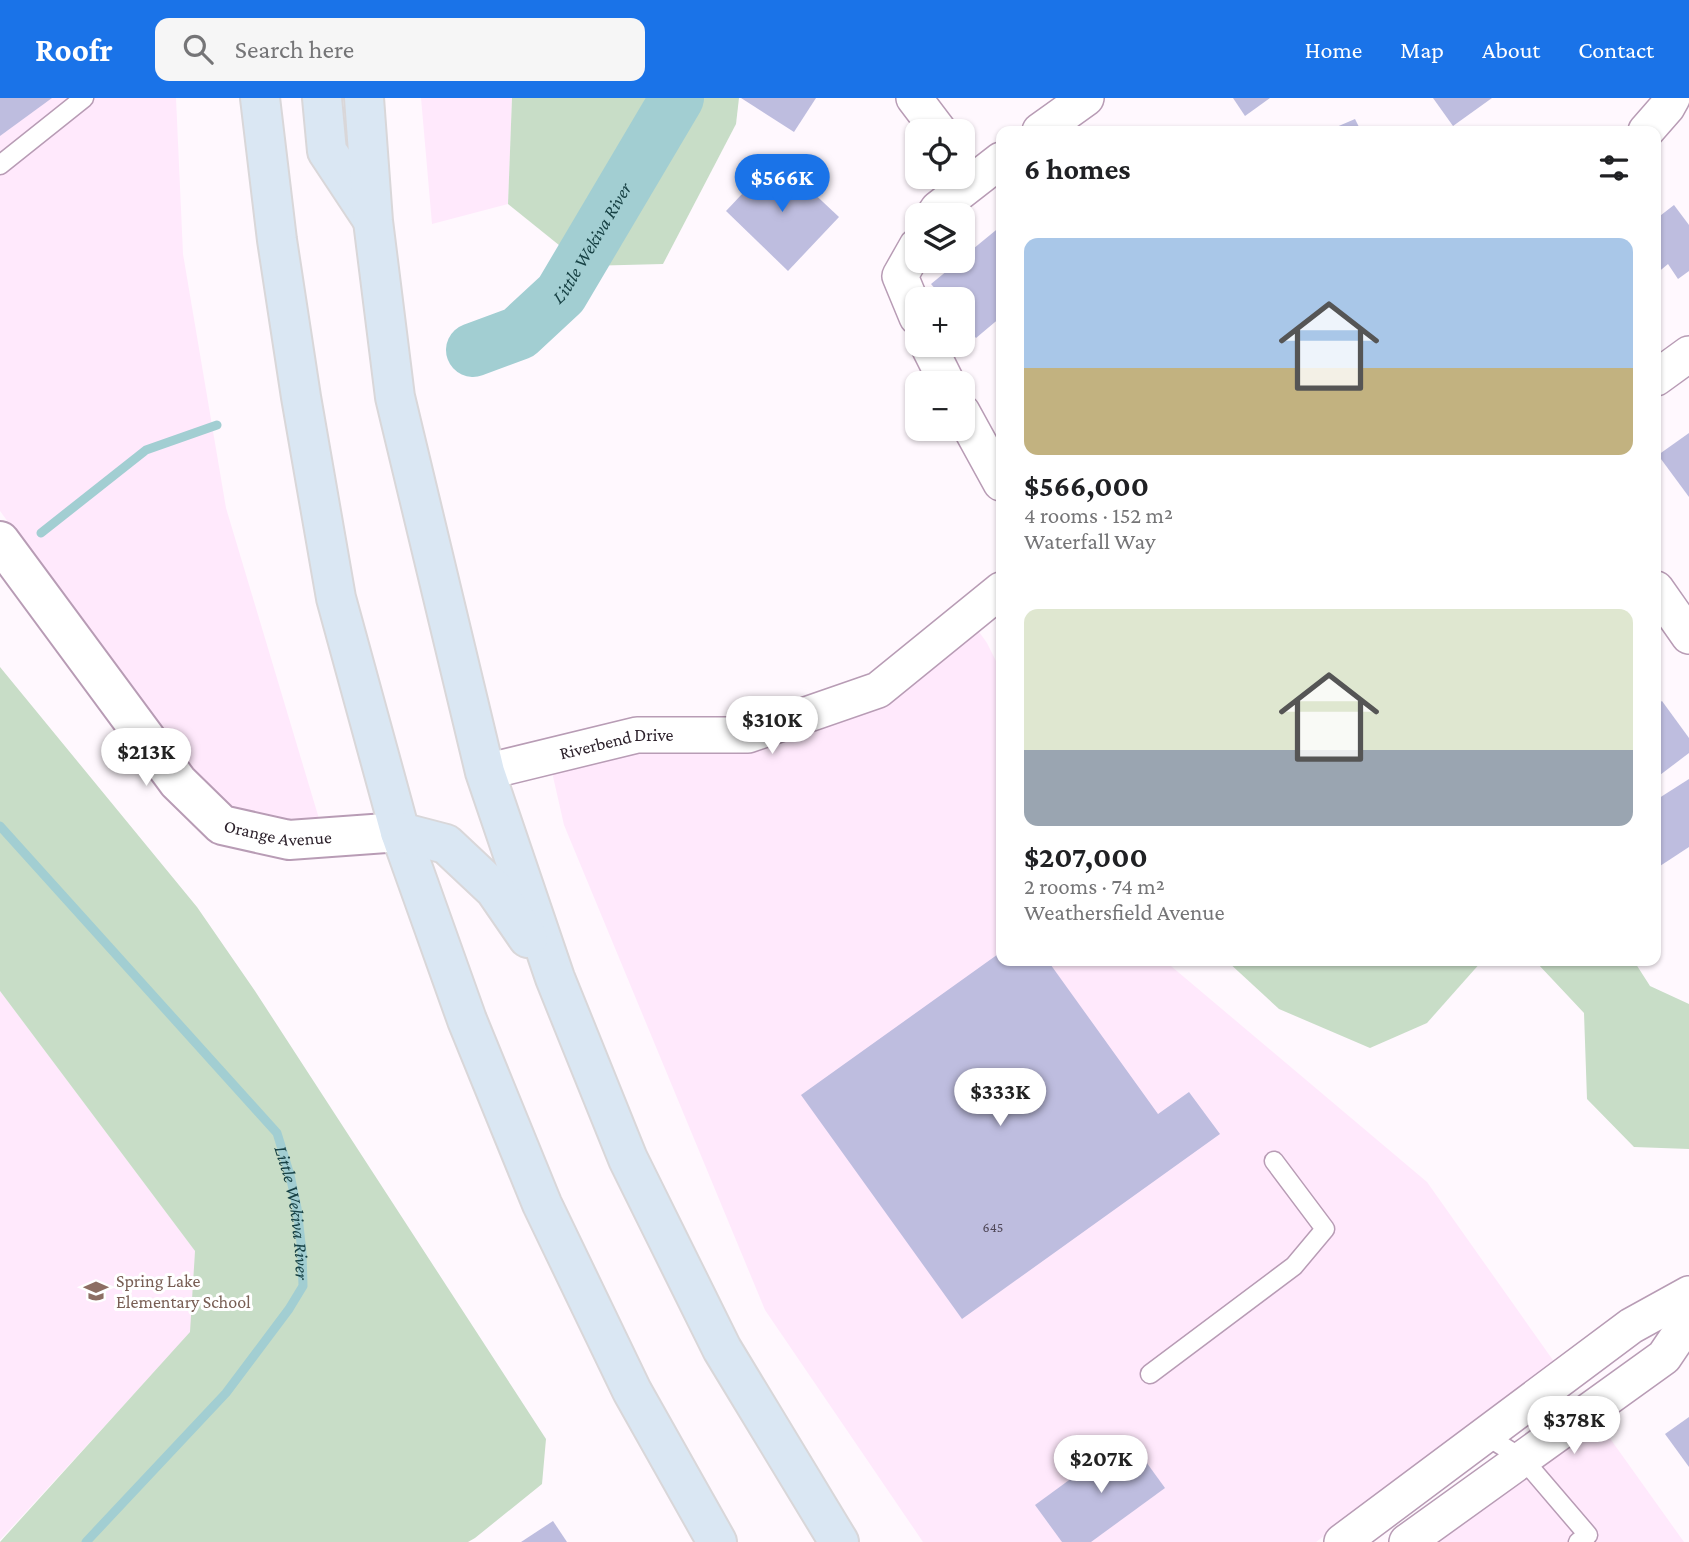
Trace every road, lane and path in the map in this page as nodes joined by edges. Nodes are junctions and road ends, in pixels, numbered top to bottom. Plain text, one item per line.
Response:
1 (84, 98) edge
2 (260, 98) edge
3 (322, 98) edge
4 (363, 98) edge
5 (914, 98) edge
6 (1086, 98) edge
7 (1672, 98) edge
8 (930, 119) edge
9 (1047, 126) edge
10 (1650, 126) edge
11 (0, 165) edge
12 (980, 168) edge
13 (944, 203) edge
14 (373, 221) junction
15 (905, 266) edge
16 (905, 287) edge
17 (1689, 354) edge
18 (1661, 374) edge
19 (975, 436) edge
20 (996, 474) edge
21 (0, 541) edge
22 (996, 594) edge
23 (1661, 596) edge
24 (1689, 635) edge
25 (485, 772) junction
26 (400, 832) junction
27 (555, 978) junction
28 (1274, 1161) dead end
29 (1689, 1294) edge
30 (1689, 1320) edge
31 (1150, 1374) dead end
32 (1485, 1435) junction
33 (1522, 1459) junction
34 (1586, 1539) edge
35 (717, 1542) edge
36 (839, 1542) edge
37 (1342, 1542) edge
38 (1407, 1542) edge

1 - 11 lane
2 - 26 main road
3 - 14 main road
4 - 14 main road
5 - 8 street
6 - 9 street
7 - 10 street
12 - 13 street
14 - 25 main road
15 - 16 street
17 - 18 street
19 - 20 street
21 - 26 main road, Orange Avenue
22 - 25 street, Riverbend Drive
23 - 24 street
25 - 27 main road
26 - 27 main road
26 - 35 main road
27 - 36 main road
28 - 31 lane
29 - 32 street
30 - 33 street
32 - 33 lane
32 - 37 street
33 - 34 lane
33 - 38 street

